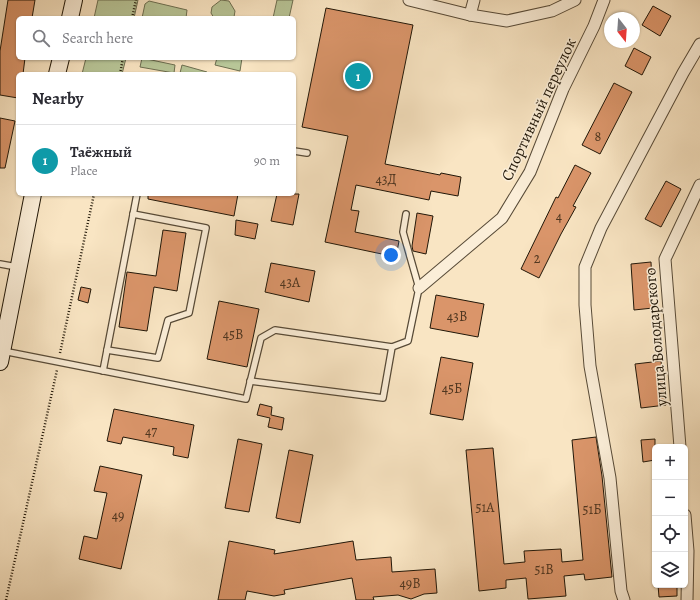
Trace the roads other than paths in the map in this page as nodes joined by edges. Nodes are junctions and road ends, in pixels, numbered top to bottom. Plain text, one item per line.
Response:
1 (74, 0) edge
2 (409, 0) edge
3 (474, 0) edge
4 (575, 0) edge
5 (604, 0) edge
6 (470, 15) junction
7 (70, 16) edge
8 (700, 44) edge
9 (60, 60) edge
10 (57, 72) edge
11 (296, 151) edge
12 (307, 153) dead end
13 (700, 185) edge
14 (33, 196) edge
15 (137, 196) edge
16 (133, 214) junction
17 (406, 214) dead end
18 (0, 264) edge
19 (19, 268) junction
20 (418, 288) junction
21 (392, 347) junction
22 (107, 350) junction
23 (1, 356) edge
24 (103, 371) junction
25 (250, 381) junction
26 (680, 444) edge
27 (685, 516) edge
28 (624, 600) edge
29 (687, 600) edge

1 - 7 main road
2 - 6 street
3 - 6 street
4 - 6 street
5 - 20 street, Спортивный переулок
8 - 28 street
9 - 10 main road
11 - 12 lane
13 - 26 street, улица Володарского
14 - 19 main road
15 - 16 lane
16 - 22 lane
16 - 22 lane
17 - 20 lane
18 - 19 lane
19 - 23 main road
20 - 21 lane
21 - 25 lane
21 - 25 lane
22 - 24 lane
23 - 24 lane
24 - 25 lane
27 - 29 street

